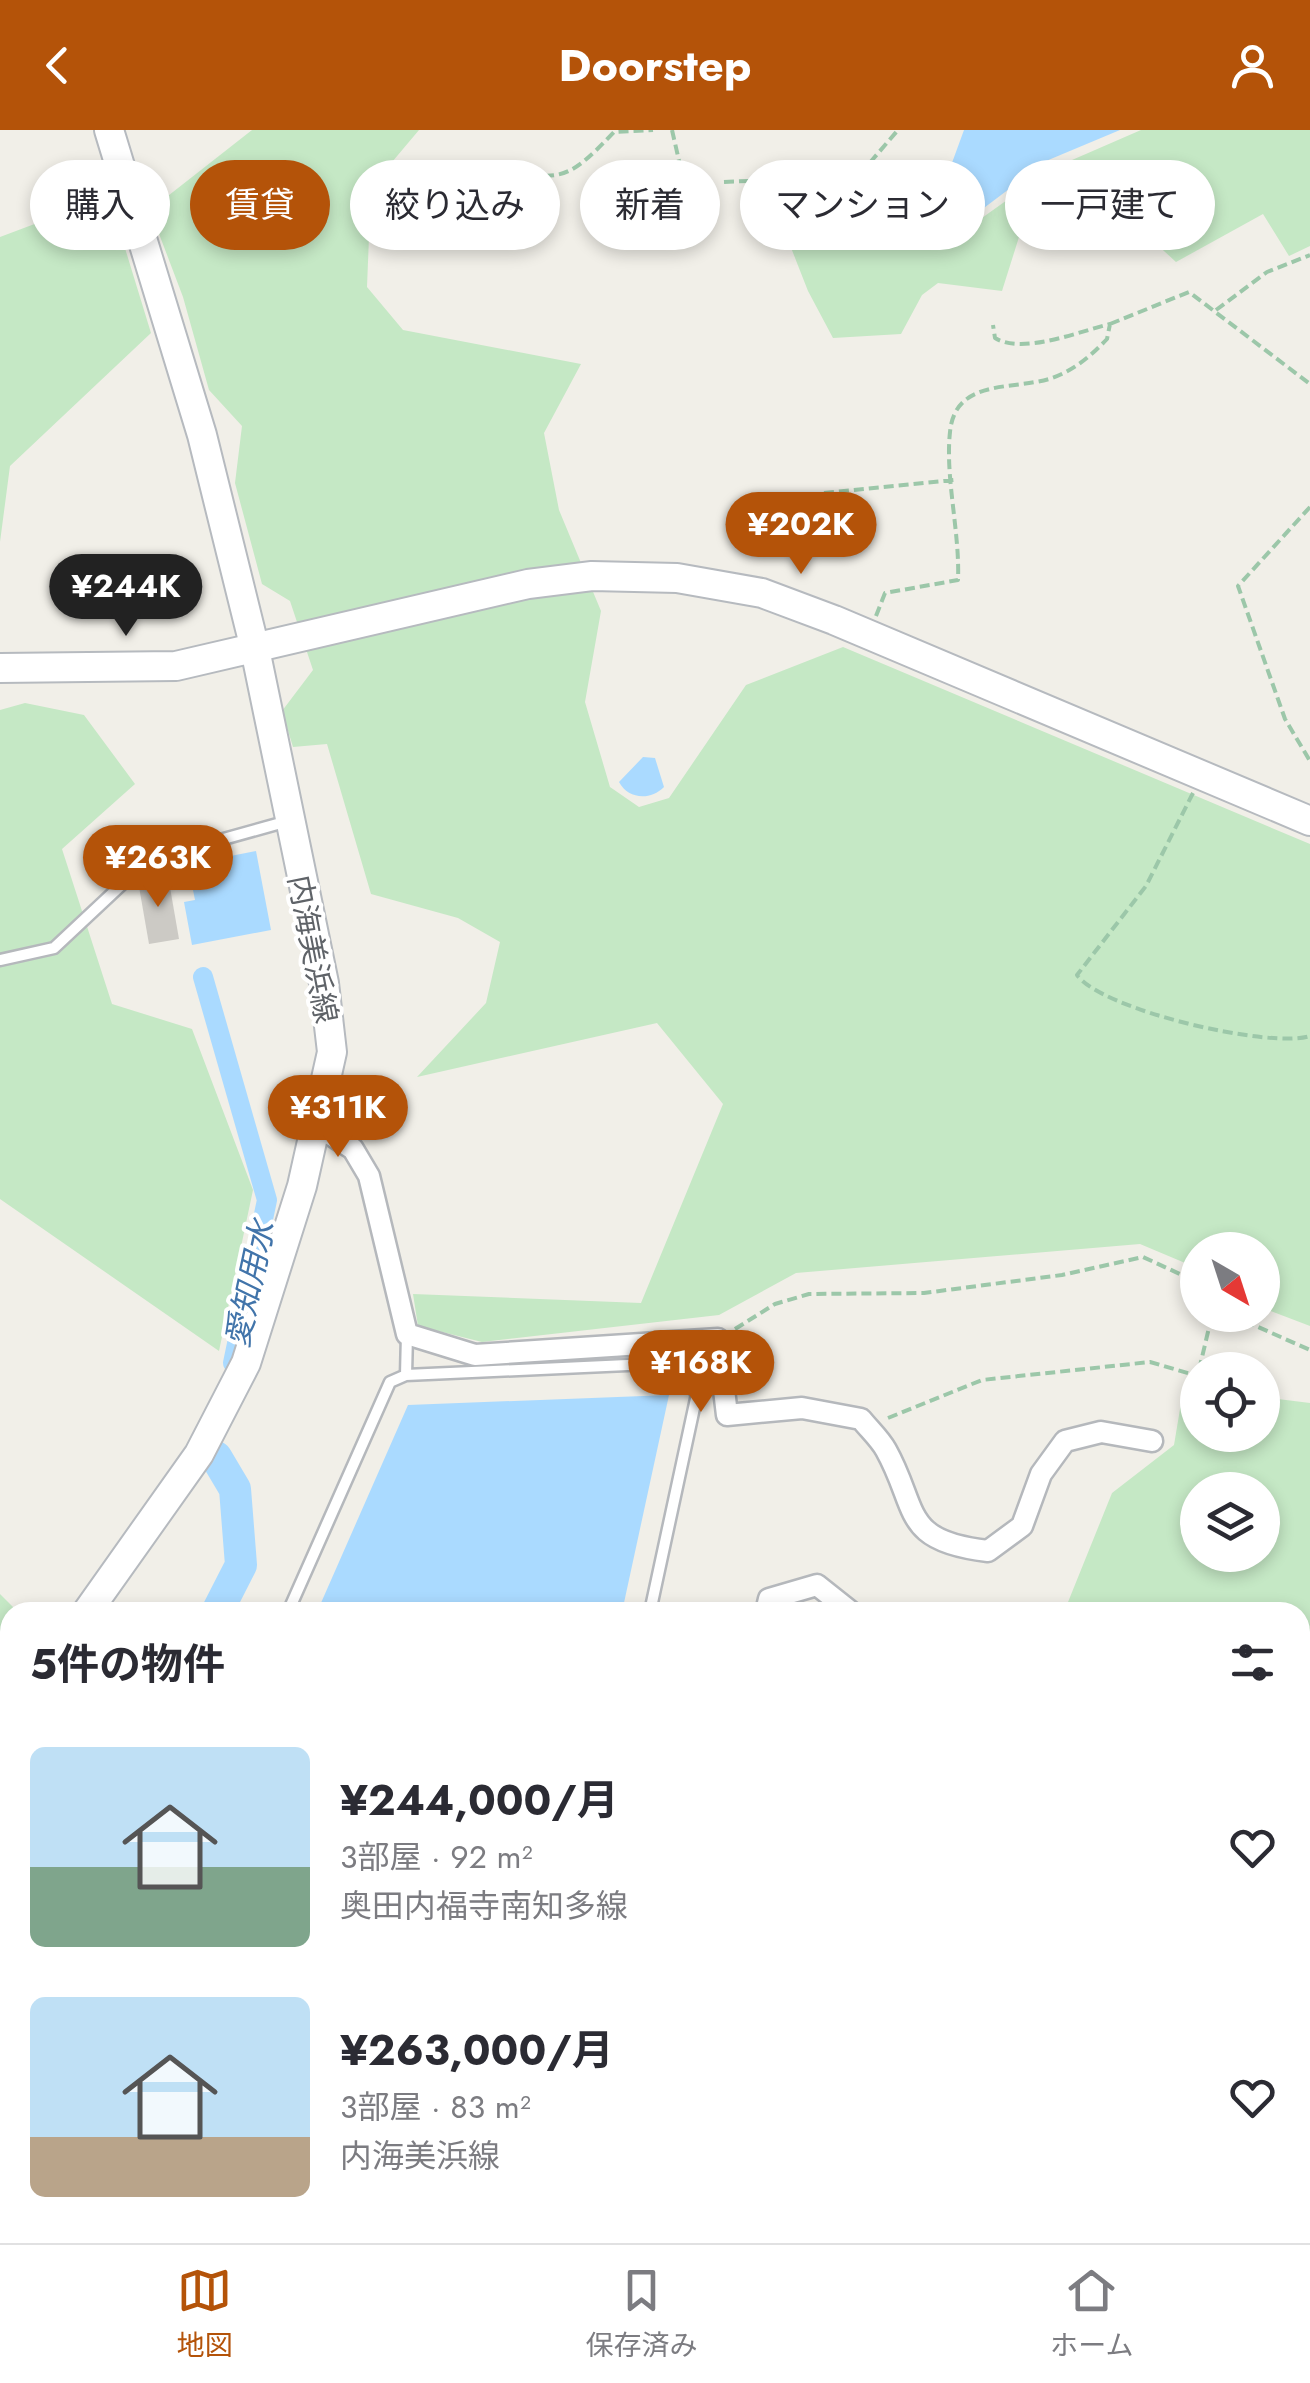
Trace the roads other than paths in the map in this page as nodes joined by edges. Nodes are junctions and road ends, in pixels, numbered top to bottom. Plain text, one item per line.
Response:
1 (109, 130) edge
2 (256, 649) junction
3 (0, 668) edge
4 (1310, 820) edge
5 (288, 821) junction
6 (0, 960) edge
7 (316, 1125) junction
8 (407, 1334) junction
9 (406, 1374) junction
10 (1152, 1441) dead end
11 (94, 1602) edge
12 (292, 1602) edge
13 (652, 1602) edge
14 (768, 1602) edge
15 (838, 1602) edge

1 - 2 main road, 内海美浜線
2 - 3 main road
2 - 4 main road
2 - 5 main road, 内海美浜線
5 - 6 lane
5 - 7 main road, 内海美浜線
7 - 8 street
7 - 11 main road, 内海美浜線
8 - 9 lane
8 - 10 street
9 - 12 lane
9 - 13 lane
14 - 15 street

